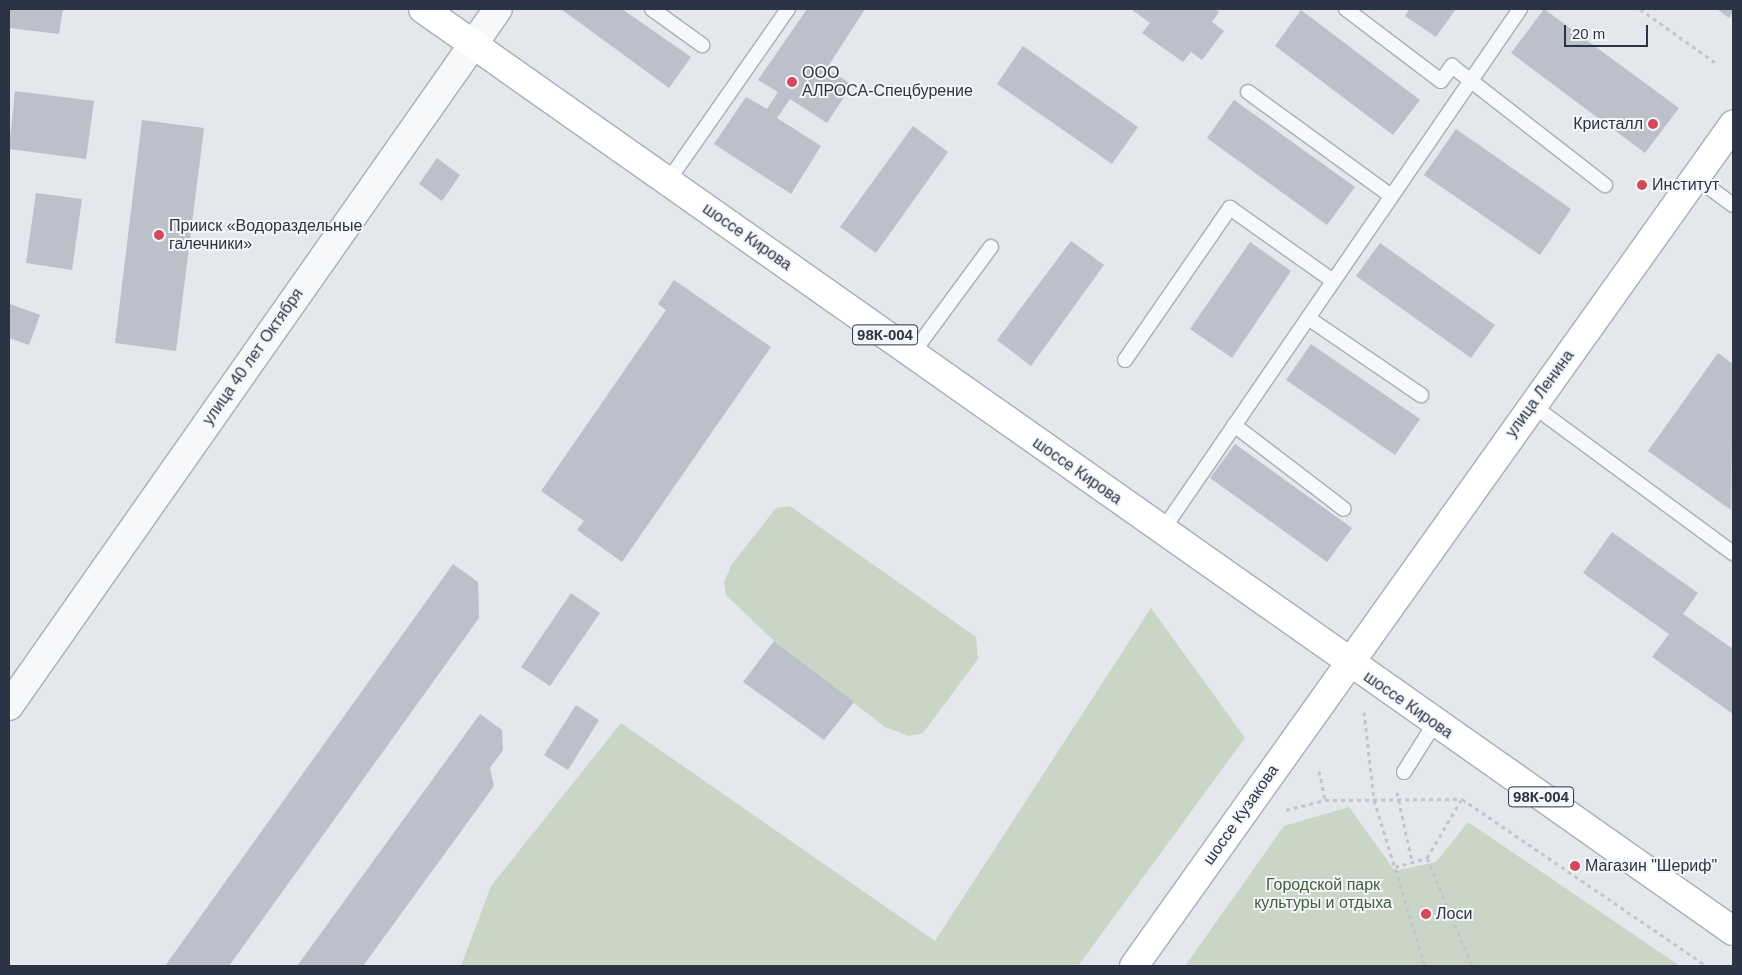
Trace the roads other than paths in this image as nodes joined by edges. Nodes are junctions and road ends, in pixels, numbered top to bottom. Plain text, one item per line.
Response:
1 (423, 9) edge
2 (498, 9) edge
3 (652, 9) edge
4 (788, 9) edge
5 (1346, 9) edge
6 (1520, 9) edge
7 (473, 44) junction
8 (702, 45) dead end
9 (1470, 81) junction
10 (1248, 92) dead end
11 (1733, 124) edge
12 (1696, 177) junction
13 (668, 181) junction
14 (1605, 185) dead end
15 (1391, 196) junction
16 (1733, 205) edge
17 (991, 247) dead end
18 (1333, 281) junction
19 (1308, 318) junction
20 (912, 354) junction
21 (1125, 360) dead end
22 (1421, 395) dead end
23 (1532, 405) junction
24 (1234, 425) junction
25 (1344, 509) dead end
26 (1162, 531) junction
27 (1733, 553) edge
28 (1348, 663) junction
29 (9, 706) edge
30 (1435, 724) junction
31 (1404, 772) dead end
32 (1733, 931) edge
33 (1134, 966) edge

1 - 7 main road, шоссе Кирова / 98К-004
2 - 7 street, улица 40 лет Октября
3 - 8 lane
4 - 13 lane
5 - 9 lane
6 - 9 lane
7 - 13 main road, шоссе Кирова / 98К-004
7 - 29 street, улица 40 лет Октября
9 - 14 lane
9 - 15 lane
10 - 15 lane
11 - 12 main road, улица Ленина
12 - 16 lane
12 - 23 main road, улица Ленина
13 - 20 main road, шоссе Кирова / 98К-004
15 - 18 lane
17 - 20 lane
18 - 19 lane
18 - 21 lane
19 - 22 lane
19 - 24 lane
20 - 26 main road, шоссе Кирова / 98К-004
23 - 27 lane
23 - 28 main road, улица Ленина
24 - 25 lane
24 - 26 lane
26 - 28 main road, шоссе Кирова / 98К-004
28 - 30 main road, шоссе Кирова / 98К-004
28 - 33 main road, шоссе Кузакова
30 - 31 lane
30 - 32 main road, шоссе Кирова / 98К-004

